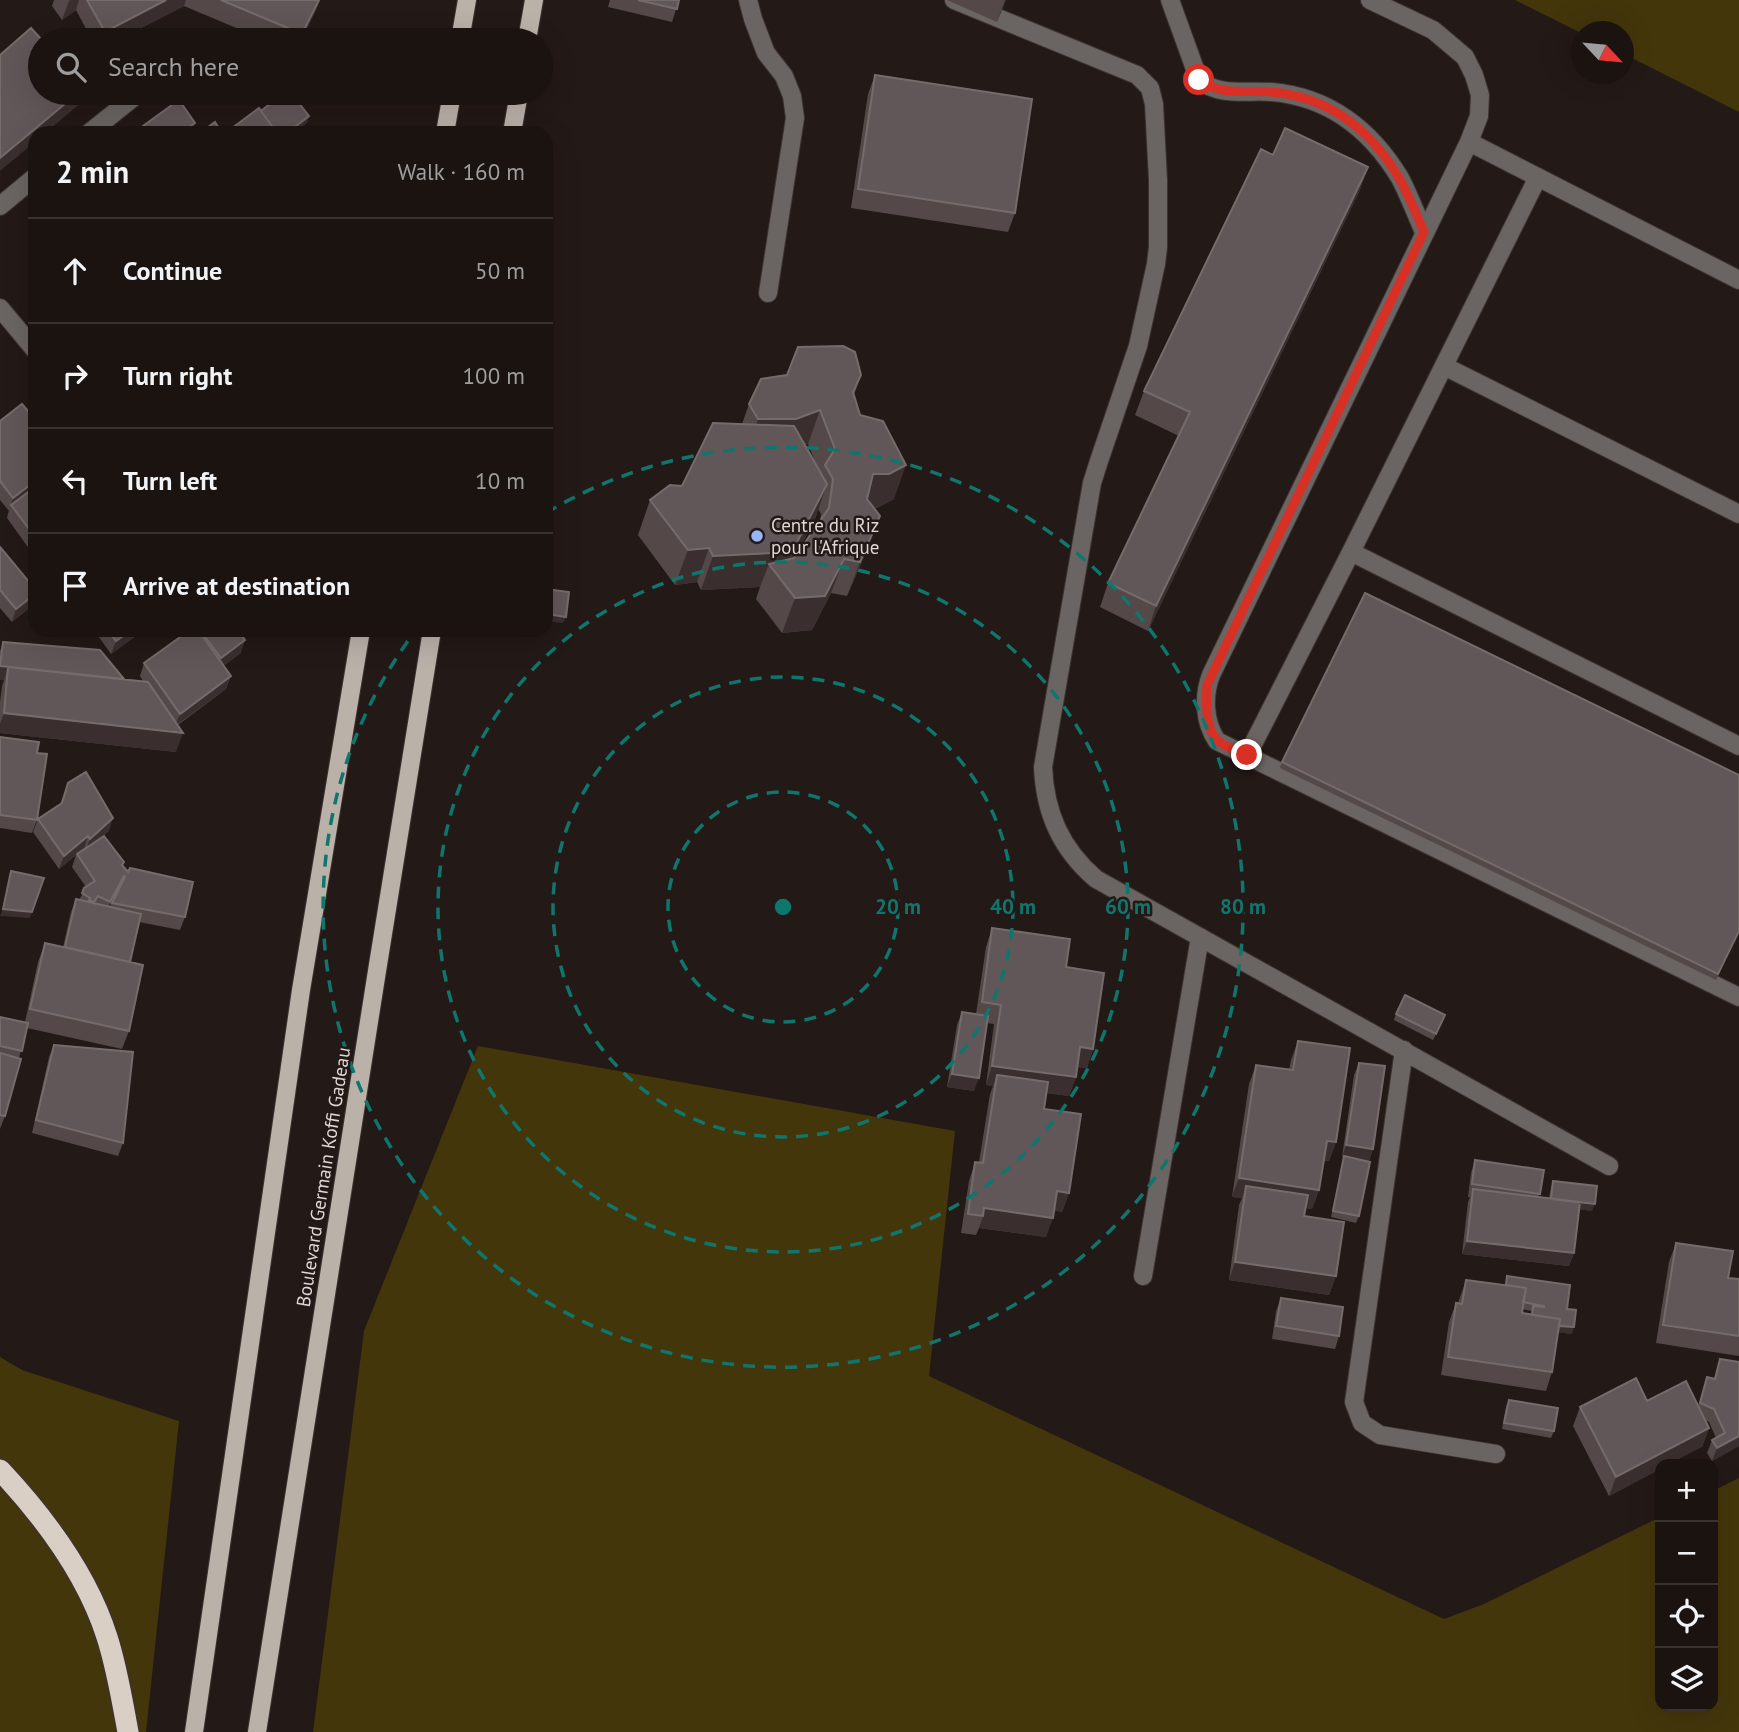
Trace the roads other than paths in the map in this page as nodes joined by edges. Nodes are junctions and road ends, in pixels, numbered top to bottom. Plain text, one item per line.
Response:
1 (467, 0) edge
2 (534, 0) edge
3 (748, 0) edge
4 (954, 0) edge
5 (1170, 0) edge
6 (1370, 0) edge
7 (462, 28) edge
8 (529, 28) edge
9 (124, 105) edge
10 (450, 105) edge
11 (517, 105) edge
12 (98, 126) edge
13 (446, 126) edge
14 (513, 126) edge
15 (1469, 142) junction
16 (1538, 177) junction
17 (28, 183) edge
18 (0, 206) edge
19 (1424, 232) junction
20 (1739, 280) edge
21 (768, 293) dead end
22 (0, 308) edge
23 (28, 342) edge
24 (1444, 366) junction
25 (1739, 514) edge
26 (1351, 552) junction
27 (360, 637) edge
28 (431, 637) edge
29 (1739, 746) edge
30 (1247, 755) junction
31 (1200, 937) junction
32 (1736, 989) edge
33 (1405, 1050) junction
34 (1609, 1166) dead end
35 (1143, 1276) dead end
36 (1496, 1454) dead end
37 (0, 1470) edge
38 (128, 1732) edge
39 (194, 1732) edge
40 (257, 1732) edge

1 - 7 main road
2 - 8 main road
3 - 21 street
4 - 31 street
5 - 19 street
6 - 15 street
9 - 12 street
10 - 13 main road
11 - 14 main road
15 - 16 street
15 - 19 street
16 - 20 street
16 - 24 street
17 - 18 street
19 - 30 street
22 - 23 street
24 - 25 street
24 - 26 street
26 - 29 street
26 - 30 street
27 - 39 main road
28 - 40 main road, Boulevard Germain Koffi Gadeau
30 - 32 street
31 - 33 street
31 - 35 street
33 - 34 street
33 - 36 street
37 - 38 highway

